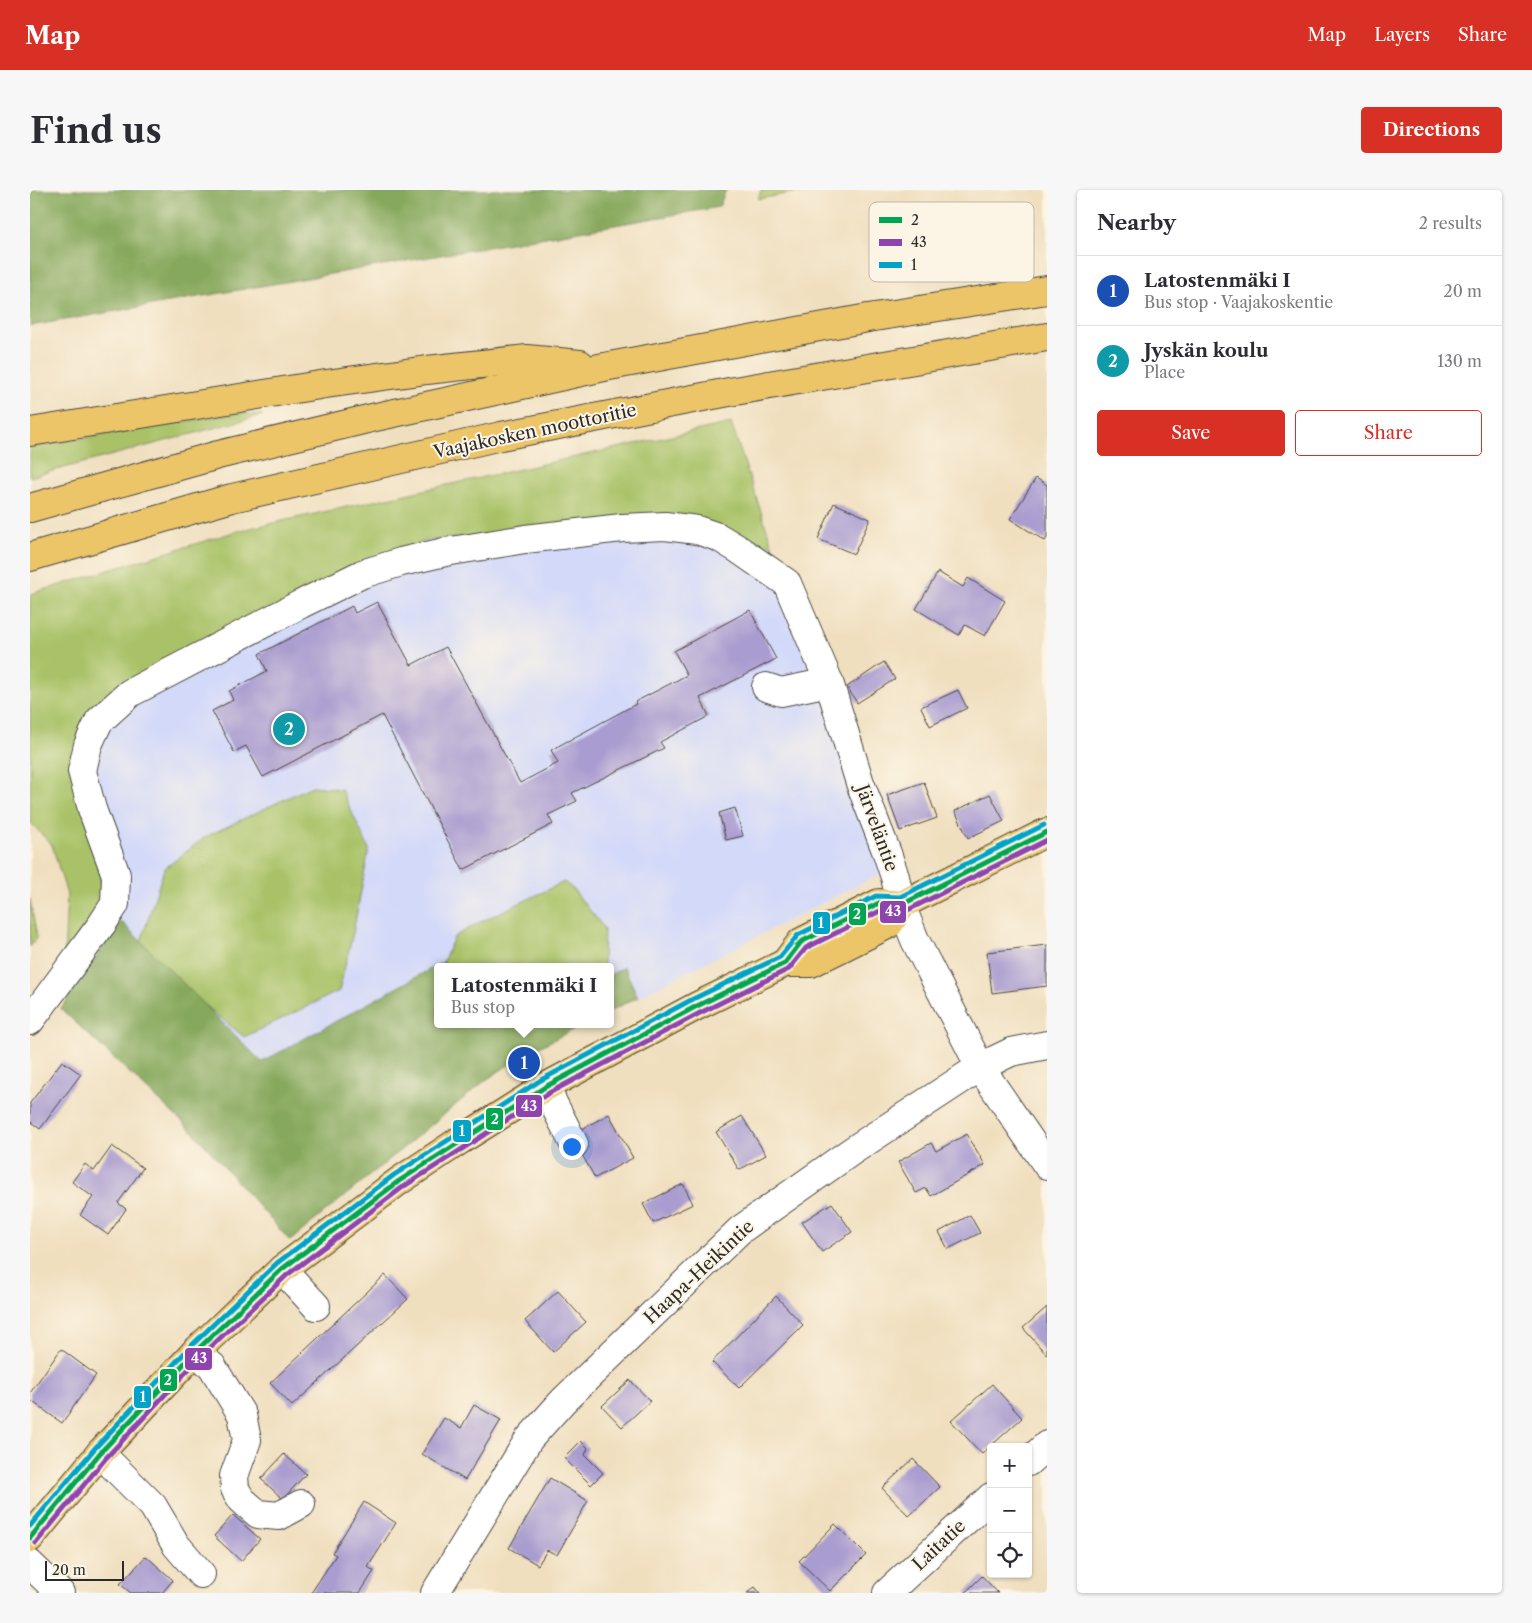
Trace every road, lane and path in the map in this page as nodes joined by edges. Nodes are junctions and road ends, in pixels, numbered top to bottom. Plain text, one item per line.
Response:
1 (1047, 290) edge
2 (1047, 337) edge
3 (604, 367) junction
4 (30, 432) edge
5 (30, 508) edge
6 (30, 557) edge
7 (829, 682) junction
8 (766, 687) dead end
9 (1047, 832) edge
10 (901, 905) junction
11 (30, 1021) edge
12 (1047, 1045) edge
13 (980, 1067) junction
14 (544, 1087) junction
15 (574, 1144) dead end
16 (1047, 1165) edge
17 (282, 1269) junction
18 (316, 1306) dead end
19 (195, 1352) junction
20 (1047, 1445) edge
21 (100, 1453) junction
22 (1032, 1458) edge
23 (987, 1501) edge
24 (301, 1504) dead end
25 (30, 1538) edge
26 (30, 1564) edge
27 (201, 1574) dead end
28 (60, 1593) edge
29 (435, 1593) edge
30 (887, 1593) edge

1 - 3 main road
2 - 6 main road, Vaajakosken moottoritie
3 - 4 main road
3 - 5 main road
7 - 8 street
7 - 10 street, Järveläntie
7 - 11 street, Järveläntie
9 - 10 main road
10 - 13 street, Järveläntie
10 - 14 main road
12 - 13 street, Haapa-Heikintie
13 - 16 street, Järveläntie
13 - 29 street, Haapa-Heikintie
14 - 15 street
14 - 17 main road
17 - 18 street
17 - 19 main road
19 - 21 main road
19 - 24 street
20 - 22 street
21 - 25 main road
21 - 27 street
23 - 30 street, Laitatie
26 - 28 street

